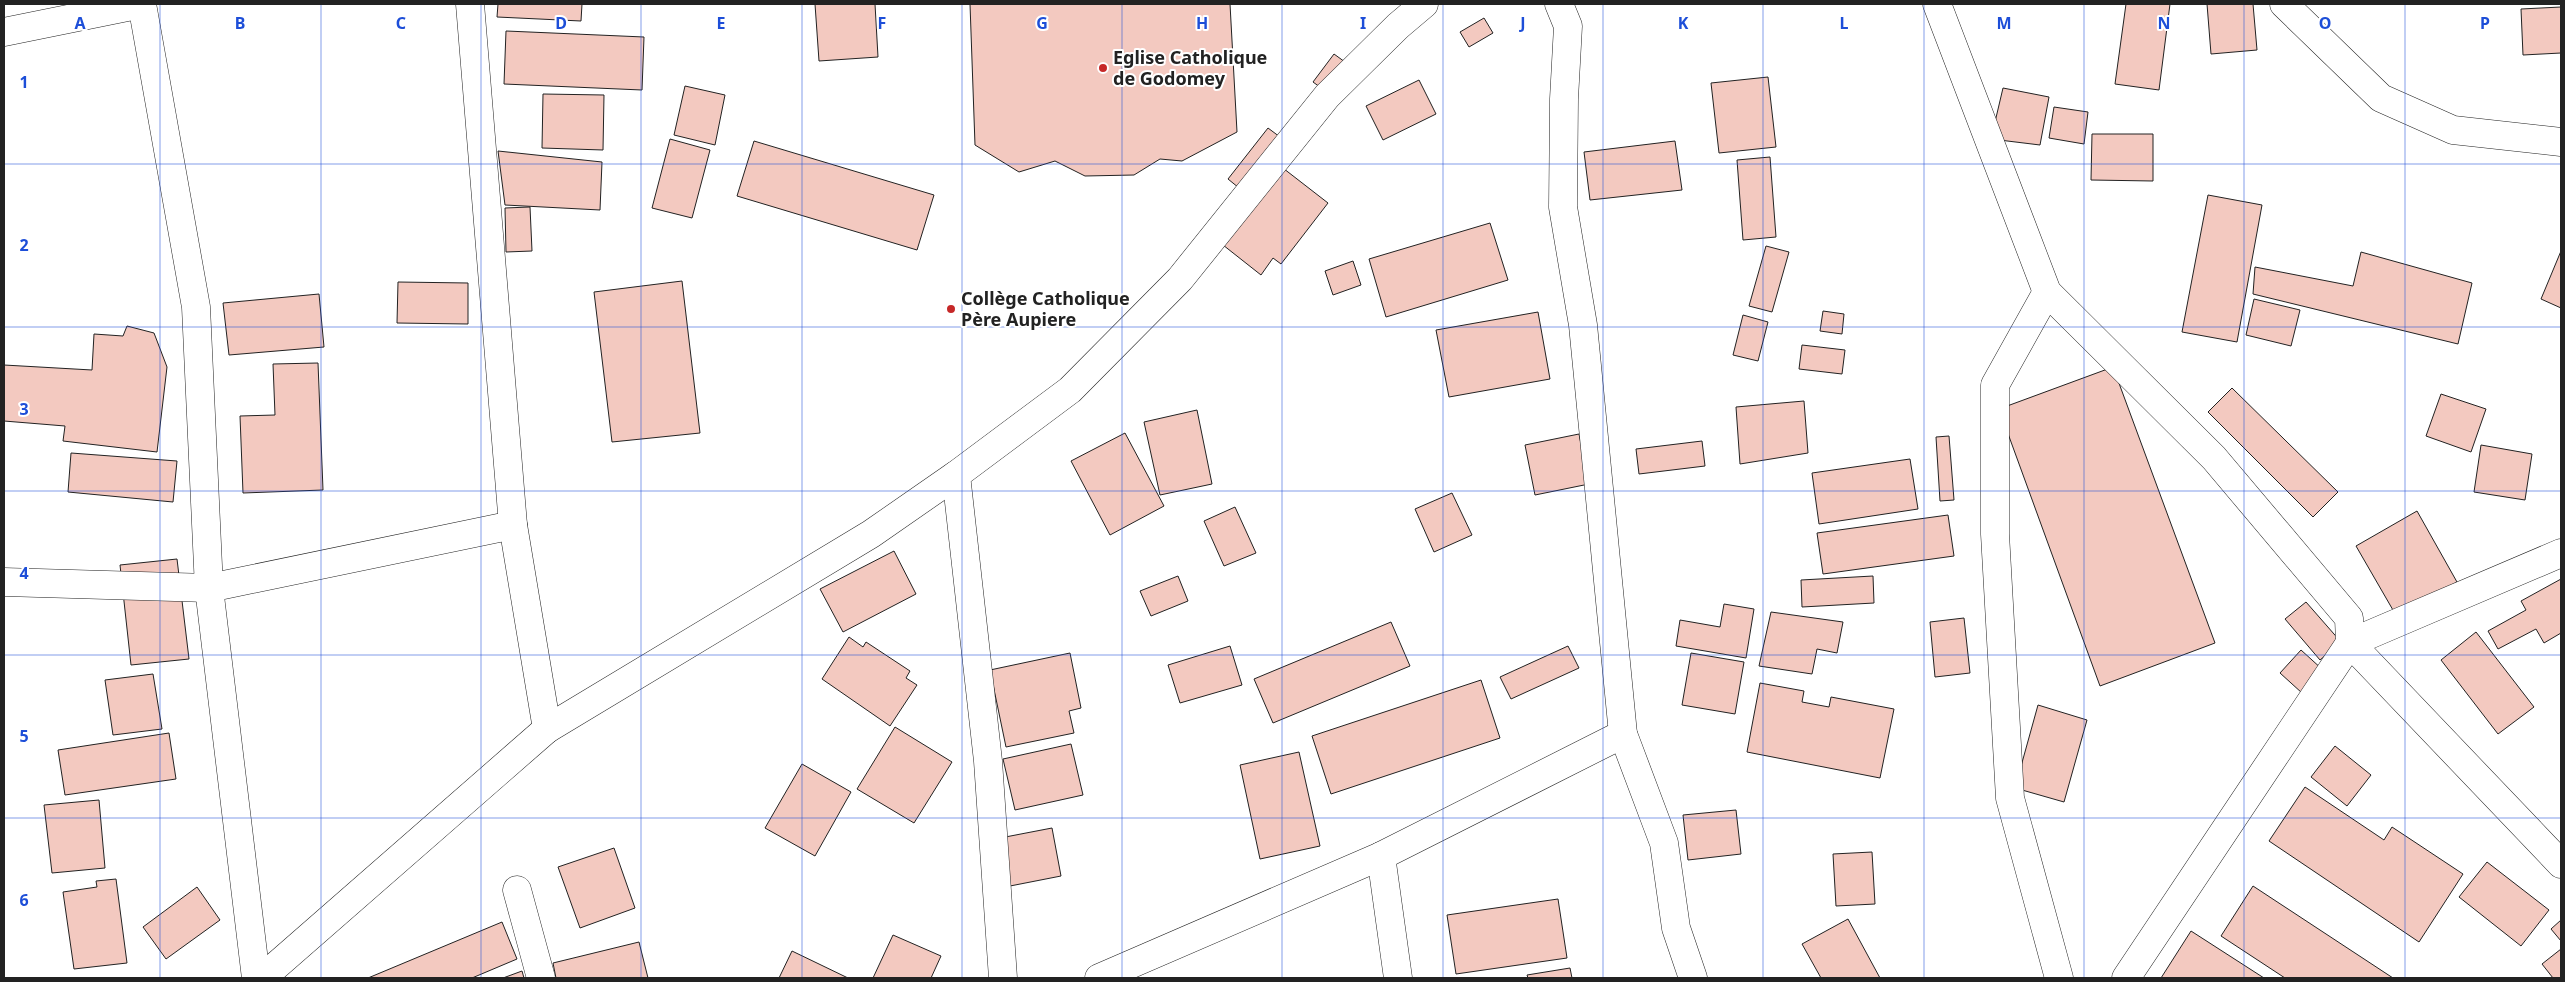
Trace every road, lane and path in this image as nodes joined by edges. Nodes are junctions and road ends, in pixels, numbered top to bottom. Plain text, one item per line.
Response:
1 (142, 4) edge
2 (470, 4) edge
3 (1424, 4) edge
4 (1560, 4) edge
5 (1937, 4) edge
6 (2284, 4) edge
7 (4, 32) edge
8 (2561, 142) edge
9 (2047, 292) junction
10 (956, 475) junction
11 (512, 526) junction
12 (2561, 553) edge
13 (4, 582) edge
14 (209, 588) junction
15 (2350, 643) junction
16 (547, 729) junction
17 (1623, 734) junction
18 (1381, 856) junction
19 (2561, 864) edge
20 (517, 890) dead end
21 (256, 978) edge
22 (262, 978) edge
23 (541, 978) edge
24 (1003, 978) edge
25 (1099, 978) edge
26 (1398, 978) edge
27 (1693, 978) edge
28 (2059, 978) edge
29 (2126, 978) edge

1 - 7 street
1 - 14 street
2 - 11 street
3 - 10 street
4 - 17 street
5 - 9 street
6 - 8 street
9 - 15 street
9 - 28 street
10 - 16 street
10 - 24 street
11 - 14 street
11 - 16 street
12 - 15 street
13 - 14 street
14 - 21 street
15 - 19 street
15 - 29 street
16 - 22 street
17 - 18 street
17 - 27 street
18 - 25 street
18 - 26 street
20 - 23 street

